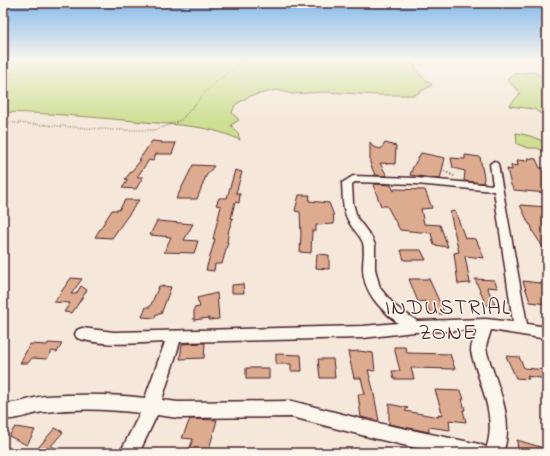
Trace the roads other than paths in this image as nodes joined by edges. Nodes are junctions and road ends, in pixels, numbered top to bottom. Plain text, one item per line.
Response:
1 (494, 164) dead end
2 (497, 188) junction
3 (486, 324) junction
4 (414, 327) junction
5 (521, 328) junction
6 (547, 333) edge
7 (82, 334) dead end
8 (174, 336) junction
9 (151, 408) junction
10 (3, 411) edge
11 (129, 453) edge
12 (479, 453) edge
13 (494, 453) edge

1 - 2 street
2 - 4 street
2 - 5 street
3 - 4 street
3 - 5 street
3 - 13 street
4 - 8 street
5 - 6 street
7 - 8 street
8 - 9 street
9 - 10 street
9 - 11 street
9 - 12 street

